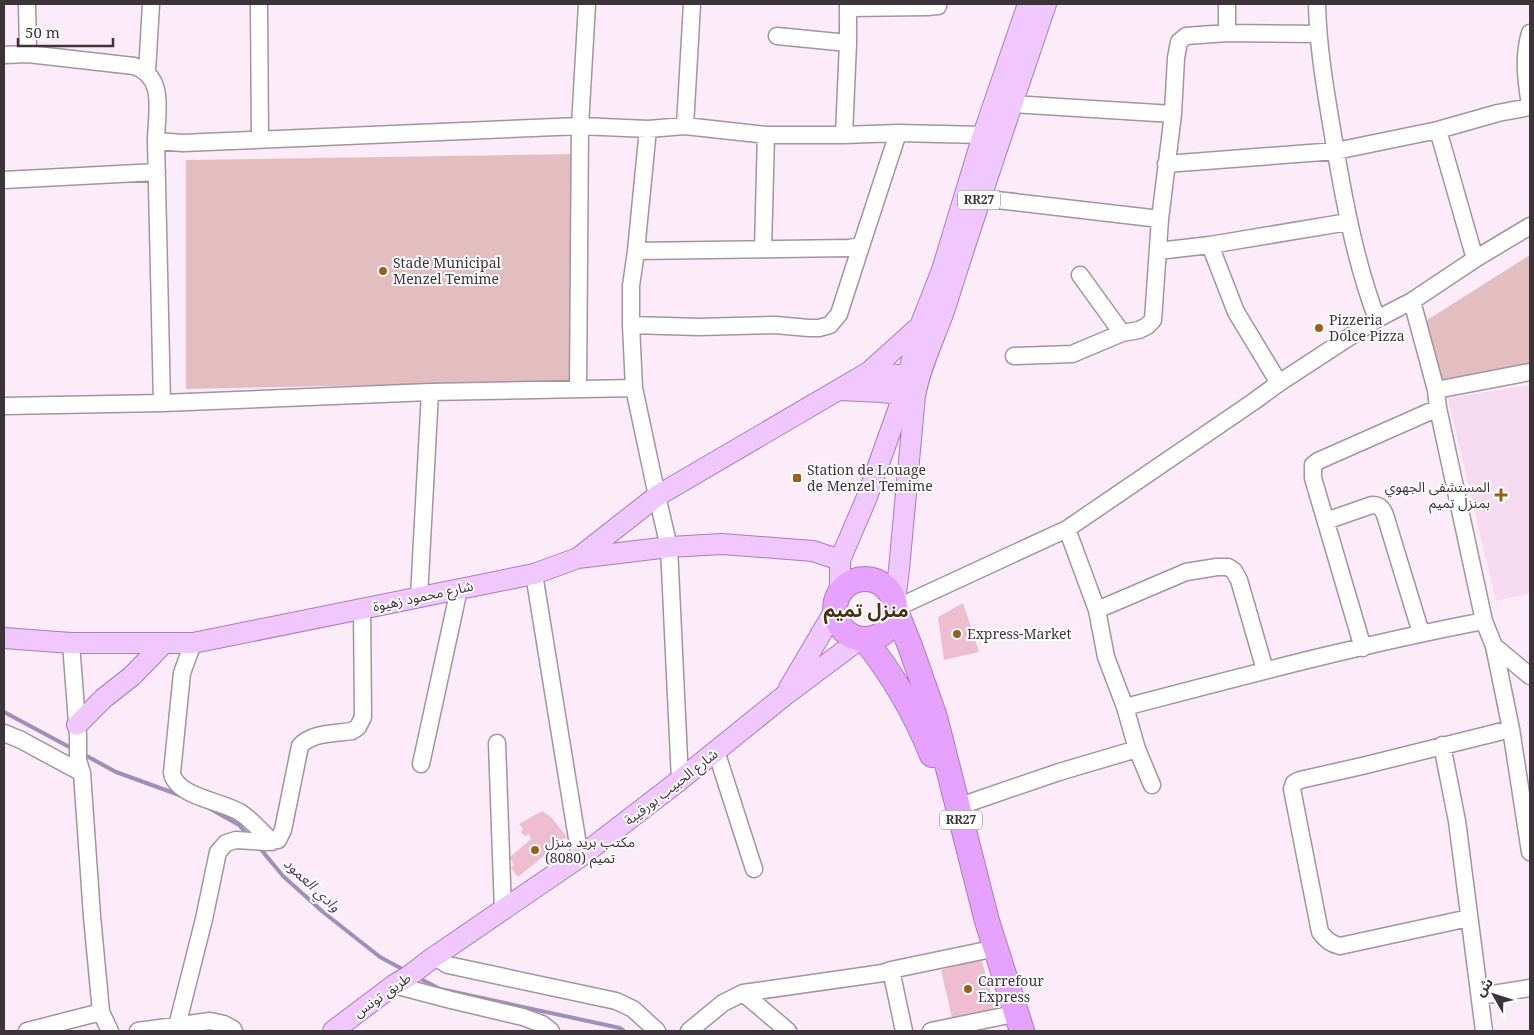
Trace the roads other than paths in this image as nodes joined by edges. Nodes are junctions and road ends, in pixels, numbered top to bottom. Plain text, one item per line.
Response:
1 (27, 4) edge
2 (150, 4) edge
3 (259, 4) edge
4 (587, 4) edge
5 (692, 4) edge
6 (938, 4) edge
7 (1028, 4) edge
8 (1046, 4) edge
9 (1227, 4) edge
10 (1318, 4) edge
11 (848, 6) edge
12 (1530, 32) edge
13 (1227, 33) junction
14 (1318, 34) junction
15 (777, 36) dead end
16 (848, 43) junction
17 (28, 54) junction
18 (4, 55) edge
19 (147, 72) junction
20 (1530, 97) edge
21 (1012, 104) junction
22 (1173, 114) junction
23 (580, 126) junction
24 (685, 126) junction
25 (648, 129) junction
26 (1438, 130) junction
27 (898, 133) junction
28 (766, 135) junction
29 (844, 135) junction
30 (990, 138) junction
31 (260, 140) junction
32 (156, 141) junction
33 (1336, 152) junction
34 (1166, 164) junction
35 (157, 172) junction
36 (4, 180) edge
37 (980, 198) junction
38 (1160, 219) junction
39 (1348, 222) junction
40 (1530, 226) edge
41 (1210, 245) junction
42 (861, 246) junction
43 (763, 250) junction
44 (636, 251) junction
45 (1158, 251) junction
46 (1475, 259) junction
47 (1080, 275) dead end
48 (1412, 301) junction
49 (1377, 320) junction
50 (631, 326) junction
51 (920, 326) junction
52 (1122, 333) junction
53 (1014, 356) dead end
54 (869, 372) junction
55 (1530, 372) edge
56 (1279, 383) junction
57 (911, 386) junction
58 (634, 388) junction
59 (578, 389) junction
60 (840, 390) junction
61 (1436, 390) junction
62 (430, 392) junction
63 (162, 403) junction
64 (4, 406) edge
65 (1438, 408) junction
66 (656, 496) junction
67 (1326, 521) junction
68 (1067, 529) junction
69 (669, 547) junction
70 (578, 558) junction
71 (840, 560) junction
72 (534, 574) junction
73 (460, 589) junction
74 (419, 597) junction
75 (837, 601) junction
76 (895, 606) junction
77 (362, 609) junction
78 (1097, 610) junction
79 (1484, 621) junction
80 (1421, 633) junction
81 (4, 638) edge
82 (862, 639) junction
83 (71, 643) junction
84 (164, 643) junction
85 (193, 643) junction
86 (1494, 646) junction
87 (1363, 648) junction
88 (1265, 670) junction
89 (1530, 676) edge
90 (784, 696) junction
91 (1125, 708) junction
92 (1511, 729) junction
93 (78, 730) junction
94 (4, 733) edge
95 (497, 743) dead end
96 (1442, 746) junction
97 (1137, 749) junction
98 (716, 751) junction
99 (421, 764) dead end
100 (80, 767) junction
101 (680, 780) junction
102 (1152, 785) dead end
103 (957, 807) junction
104 (270, 842) junction
105 (1530, 852) edge
106 (580, 857) junction
107 (754, 869) dead end
108 (503, 910) junction
109 (1469, 918) junction
110 (982, 950) junction
111 (433, 958) junction
112 (891, 970) junction
113 (402, 980) junction
114 (1530, 988) edge
115 (742, 993) junction
116 (1480, 996) junction
117 (101, 1012) junction
118 (1006, 1024) edge
119 (177, 1026) junction
120 (28, 1031) edge
121 (110, 1031) edge
122 (138, 1031) edge
123 (234, 1031) edge
124 (333, 1031) edge
125 (551, 1031) edge
126 (657, 1031) edge
127 (689, 1031) edge
128 (788, 1031) edge
129 (904, 1031) edge
130 (931, 1031) edge
131 (1022, 1031) edge
132 (1484, 1031) edge

1 - 17 street
2 - 19 street
3 - 31 street
4 - 23 street
5 - 24 street
6 - 11 street
7 - 30 main road, RR27
8 - 21 main road, RR27
9 - 13 street
10 - 14 street
11 - 16 street
12 - 20 street
13 - 14 street
13 - 22 street
14 - 33 street
15 - 16 street
16 - 29 street
17 - 18 street
17 - 19 street
19 - 32 street
20 - 26 street
21 - 22 street
21 - 30 main road, RR27
22 - 34 street
23 - 25 street
23 - 31 street
23 - 59 street
24 - 25 street
24 - 28 street
25 - 44 street
26 - 33 street
26 - 46 street
27 - 29 street
27 - 30 street
27 - 42 street
28 - 29 street
28 - 43 street
30 - 37 main road, RR27
30 - 51 main road, RR27
31 - 32 street
32 - 35 street
33 - 34 street
33 - 39 street
34 - 38 street
35 - 36 street
35 - 63 street
37 - 38 street
37 - 57 main road, RR27
38 - 45 street
39 - 41 street
39 - 49 street
40 - 46 street
41 - 45 street
41 - 56 street
42 - 43 street
42 - 50 street
43 - 44 street
44 - 50 street
45 - 52 street
46 - 48 street
47 - 52 street
48 - 49 street
48 - 61 street
49 - 56 street
50 - 58 street
51 - 54 main road
51 - 57 main road, RR27
52 - 53 street
54 - 57 main road
54 - 60 main road
55 - 61 street
56 - 68 street
57 - 60 main road
57 - 71 main road, RR27
57 - 76 main road, RR27
58 - 59 street
58 - 66 street
59 - 62 street
60 - 66 main road
61 - 65 street
62 - 63 street
62 - 74 street
63 - 64 street
65 - 67 street
65 - 79 street
66 - 69 street
66 - 70 main road
67 - 80 street
67 - 87 street
68 - 76 street
68 - 78 street
69 - 70 main road, شارع محمود زهيوة
69 - 71 main road, شارع محمود زهيوة
69 - 101 street
70 - 72 main road, شارع محمود زهيوة
71 - 75 main road, RR27
72 - 73 main road, شارع محمود زهيوة
72 - 106 street
73 - 74 main road, شارع محمود زهيوة
73 - 99 street
74 - 77 main road, شارع محمود زهيوة
75 - 76 highway, RR27
75 - 82 highway, RR27
75 - 90 main road, شارع الحبيب بورقيبة
76 - 82 highway, RR27
76 - 103 highway, RR27
77 - 85 main road, شارع محمود زهيوة
77 - 104 street
78 - 88 street
78 - 91 street
79 - 80 street
79 - 86 street
80 - 87 street
81 - 83 main road, شارع محمود زهيوة
82 - 90 main road, شارع الحبيب بورقيبة
82 - 110 highway, RR27
83 - 84 main road, شارع محمود زهيوة
83 - 93 street
84 - 85 main road, شارع محمود زهيوة
84 - 93 main road
85 - 104 street
86 - 89 street
86 - 92 street
87 - 88 street
88 - 91 street
90 - 98 main road, شارع الحبيب بورقيبة
91 - 97 street
92 - 96 street
92 - 105 street
93 - 100 street
94 - 100 street
95 - 108 street
96 - 109 street
96 - 109 street
97 - 102 street
97 - 103 street
98 - 101 main road, شارع الحبيب بورقيبة
98 - 107 street
100 - 117 street
101 - 106 main road, شارع الحبيب بورقيبة
103 - 131 highway, RR27
104 - 119 street
106 - 108 main road, شارع الحبيب بورقيبة
108 - 111 main road, شارع الحبيب بورقيبة
109 - 116 street
110 - 112 street
110 - 118 highway, RR27
111 - 113 main road, طريق تونس
111 - 126 street
112 - 115 street
112 - 129 street
113 - 124 main road, طريق تونس
113 - 125 street
114 - 116 street
115 - 127 street
115 - 128 street
116 - 132 street
117 - 120 street
117 - 121 street
118 - 130 street
119 - 122 street
119 - 123 street

